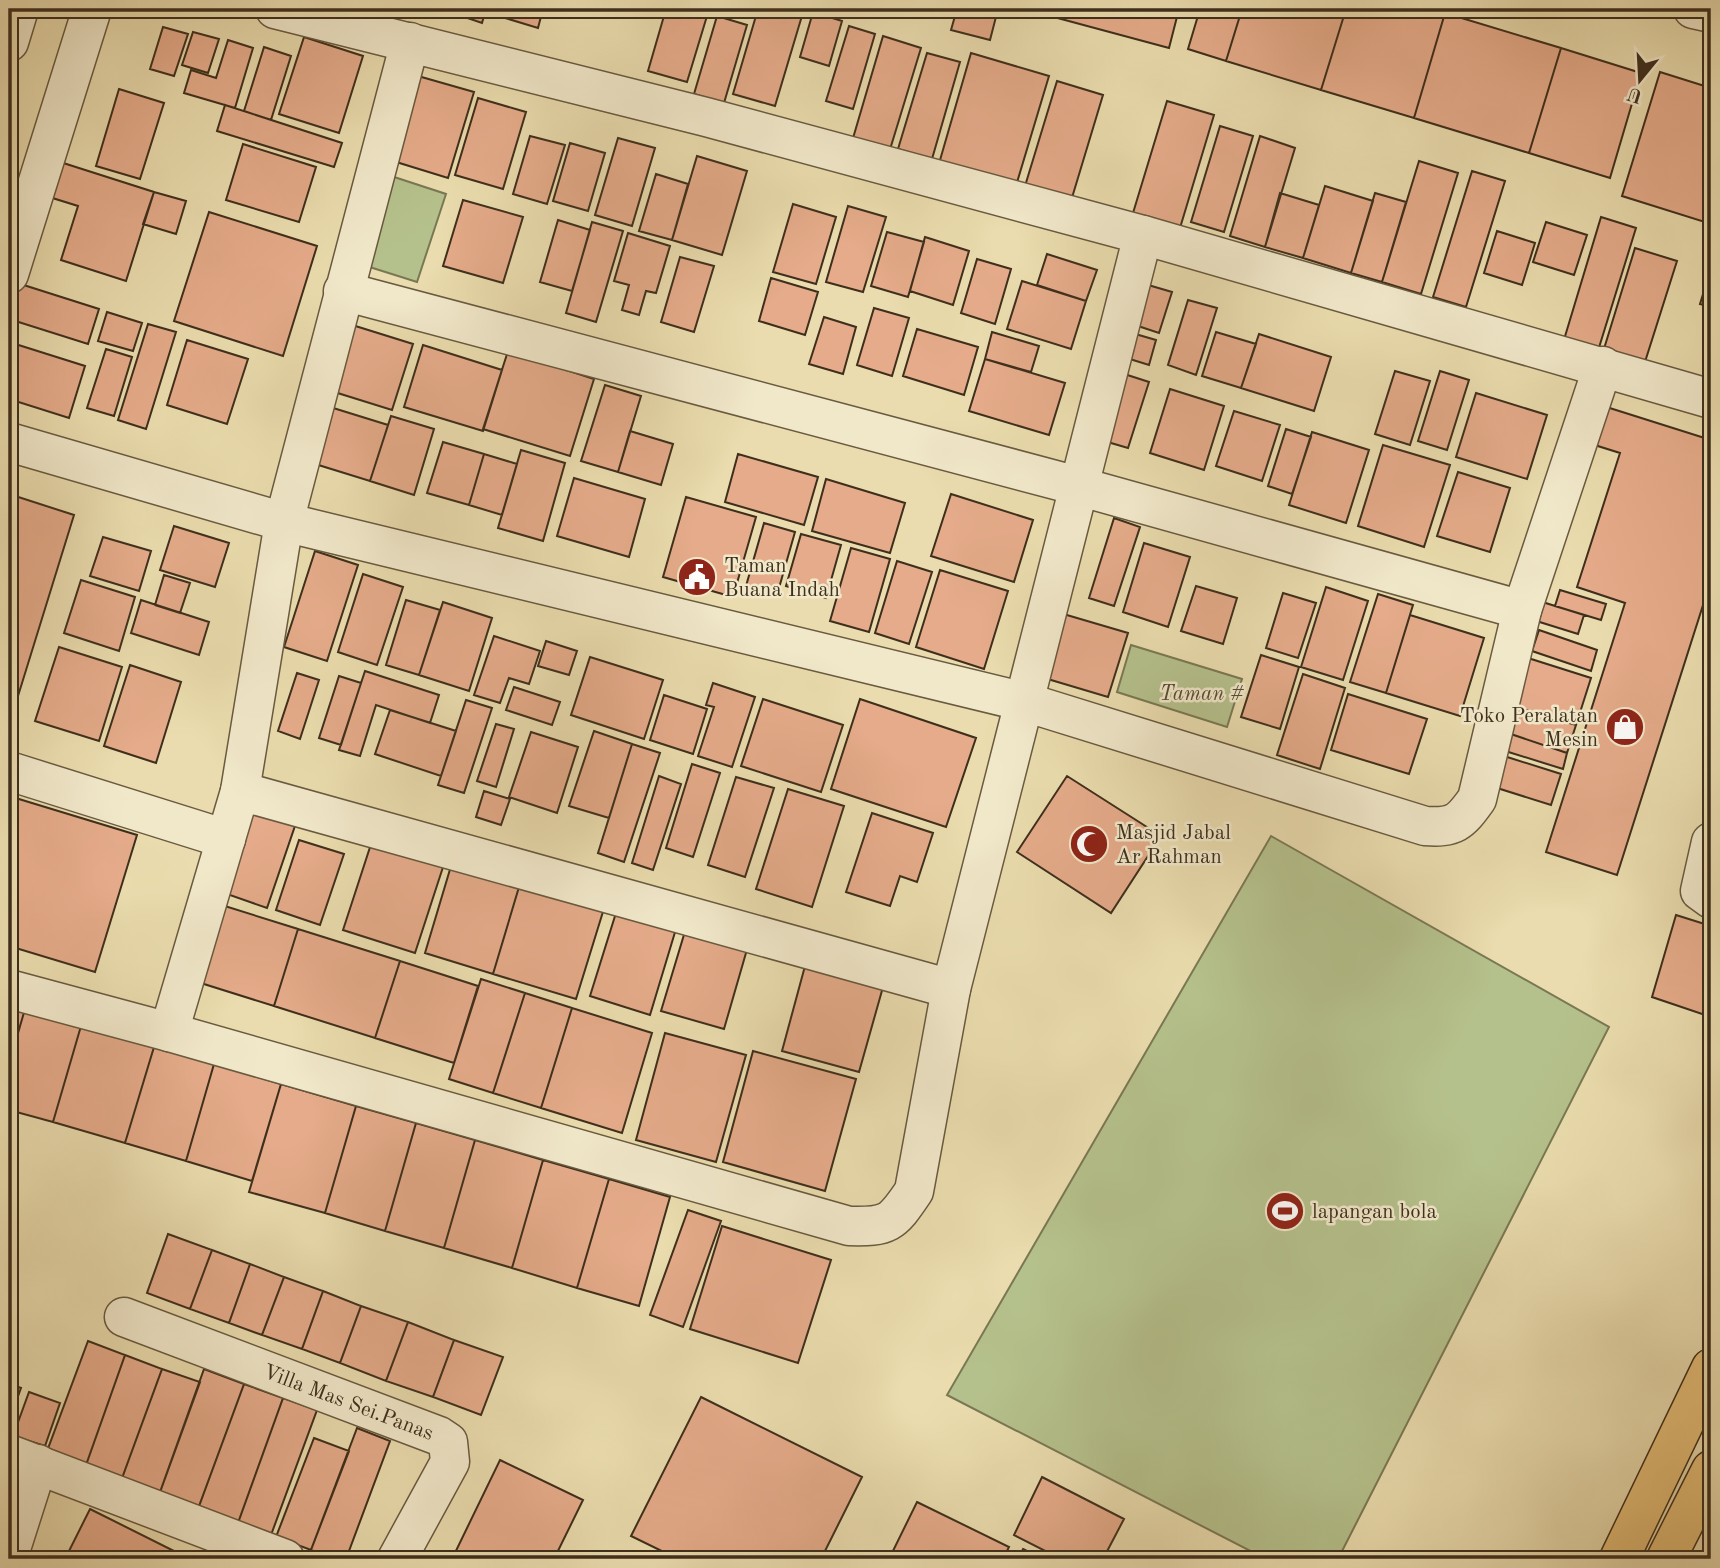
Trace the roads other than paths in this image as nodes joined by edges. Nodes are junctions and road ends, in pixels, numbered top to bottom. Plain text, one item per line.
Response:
1 (19, 9) edge
2 (92, 9) edge
3 (275, 9) edge
4 (1693, 9) edge
5 (1711, 13) edge
6 (9, 42) edge
7 (410, 42) junction
8 (1143, 235) junction
9 (9, 274) edge
10 (343, 291) junction
11 (1603, 366) junction
12 (1711, 399) edge
13 (9, 442) edge
14 (1078, 486) junction
15 (284, 522) junction
16 (1522, 610) junction
17 (1025, 702) junction
18 (9, 771) edge
19 (240, 791) junction
20 (226, 838) junction
21 (1711, 842) edge
22 (1711, 899) edge
23 (9, 989) edge
24 (951, 989) junction
25 (169, 1032) junction
26 (124, 1317) dead end
27 (1711, 1368) edge
28 (24, 1459) edge
29 (1711, 1470) edge
30 (213, 1547) edge
31 (9, 1555) edge
32 (285, 1559) edge
33 (397, 1559) edge
34 (1620, 1559) edge
35 (1666, 1559) edge

1 - 6 street
2 - 9 street
3 - 7 street
4 - 5 street
7 - 8 street
7 - 10 street
8 - 11 street
8 - 14 street
10 - 14 street
10 - 15 street
11 - 12 street
11 - 16 street
13 - 15 street
14 - 16 street
14 - 17 street
15 - 17 street
15 - 19 street
16 - 17 street
17 - 24 street
18 - 20 street
19 - 20 street
19 - 24 street
20 - 25 street
21 - 22 street
23 - 25 street
24 - 25 street
26 - 33 street, Villa Mas Sei.Panas
27 - 34 main road
28 - 30 street
28 - 31 street
29 - 35 main road
30 - 32 street

